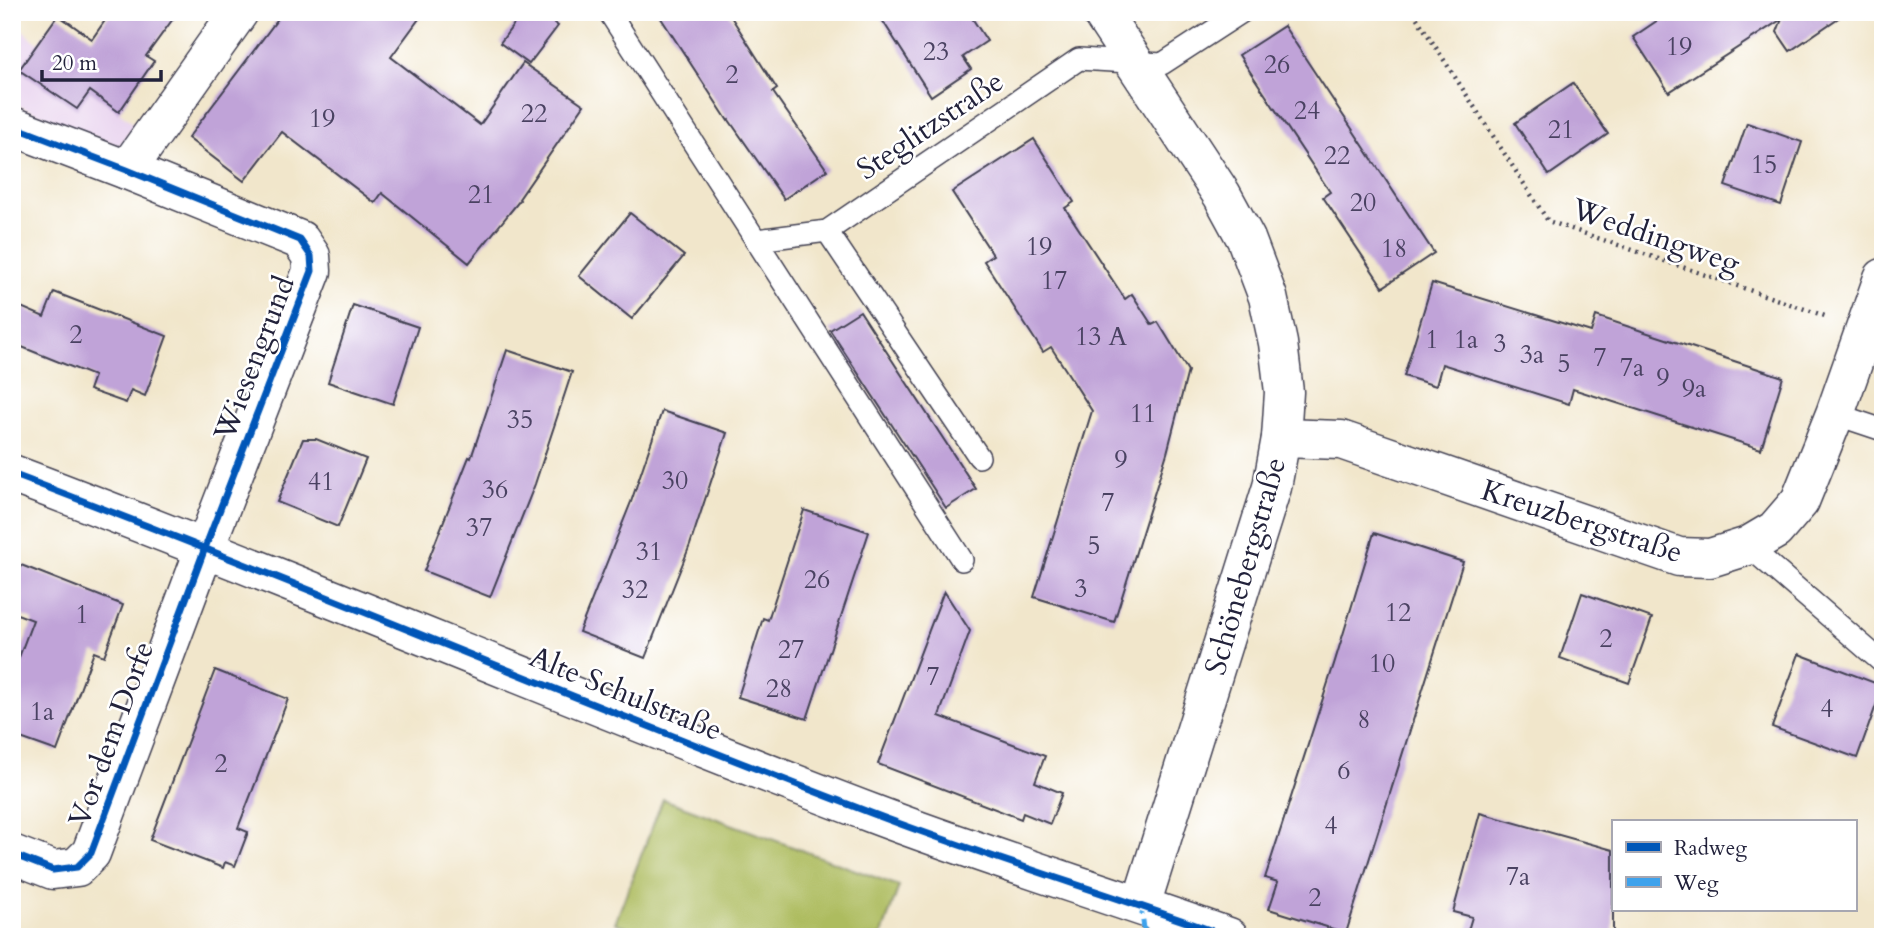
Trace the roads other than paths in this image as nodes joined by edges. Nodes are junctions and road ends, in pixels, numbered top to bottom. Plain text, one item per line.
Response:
1 (239, 12) edge
2 (609, 12) edge
3 (1101, 12) edge
4 (1242, 12) edge
5 (1133, 61) junction
6 (12, 126) edge
7 (127, 170) junction
8 (827, 231) junction
9 (757, 240) junction
10 (1883, 278) edge
11 (1836, 414) junction
12 (1883, 430) edge
13 (1282, 438) junction
14 (979, 457) dead end
15 (12, 474) edge
16 (1748, 546) junction
17 (205, 548) junction
18 (962, 559) dead end
19 (1883, 663) edge
20 (12, 854) edge
21 (1141, 905) junction
22 (1229, 937) edge

1 - 7 street
2 - 9 lane
3 - 5 street, Schönebergstraße
4 - 5 lane, Steglitzstraße
5 - 8 lane, Steglitzstraße
5 - 13 street, Schönebergstraße
6 - 7 street, Wiesengrund
7 - 17 street, Wiesengrund
8 - 9 lane, Steglitzstraße
8 - 14 lane
9 - 18 lane
10 - 11 street, Kreuzbergstraße
11 - 12 lane
11 - 16 street, Kreuzbergstraße
13 - 16 street, Kreuzbergstraße
13 - 21 street, Schönebergstraße
15 - 17 street, Alte Schulstraße
16 - 19 lane
17 - 20 street, Vor dem Dorfe
17 - 21 street, Alte Schulstraße
21 - 22 street, Alte Schulstraße

